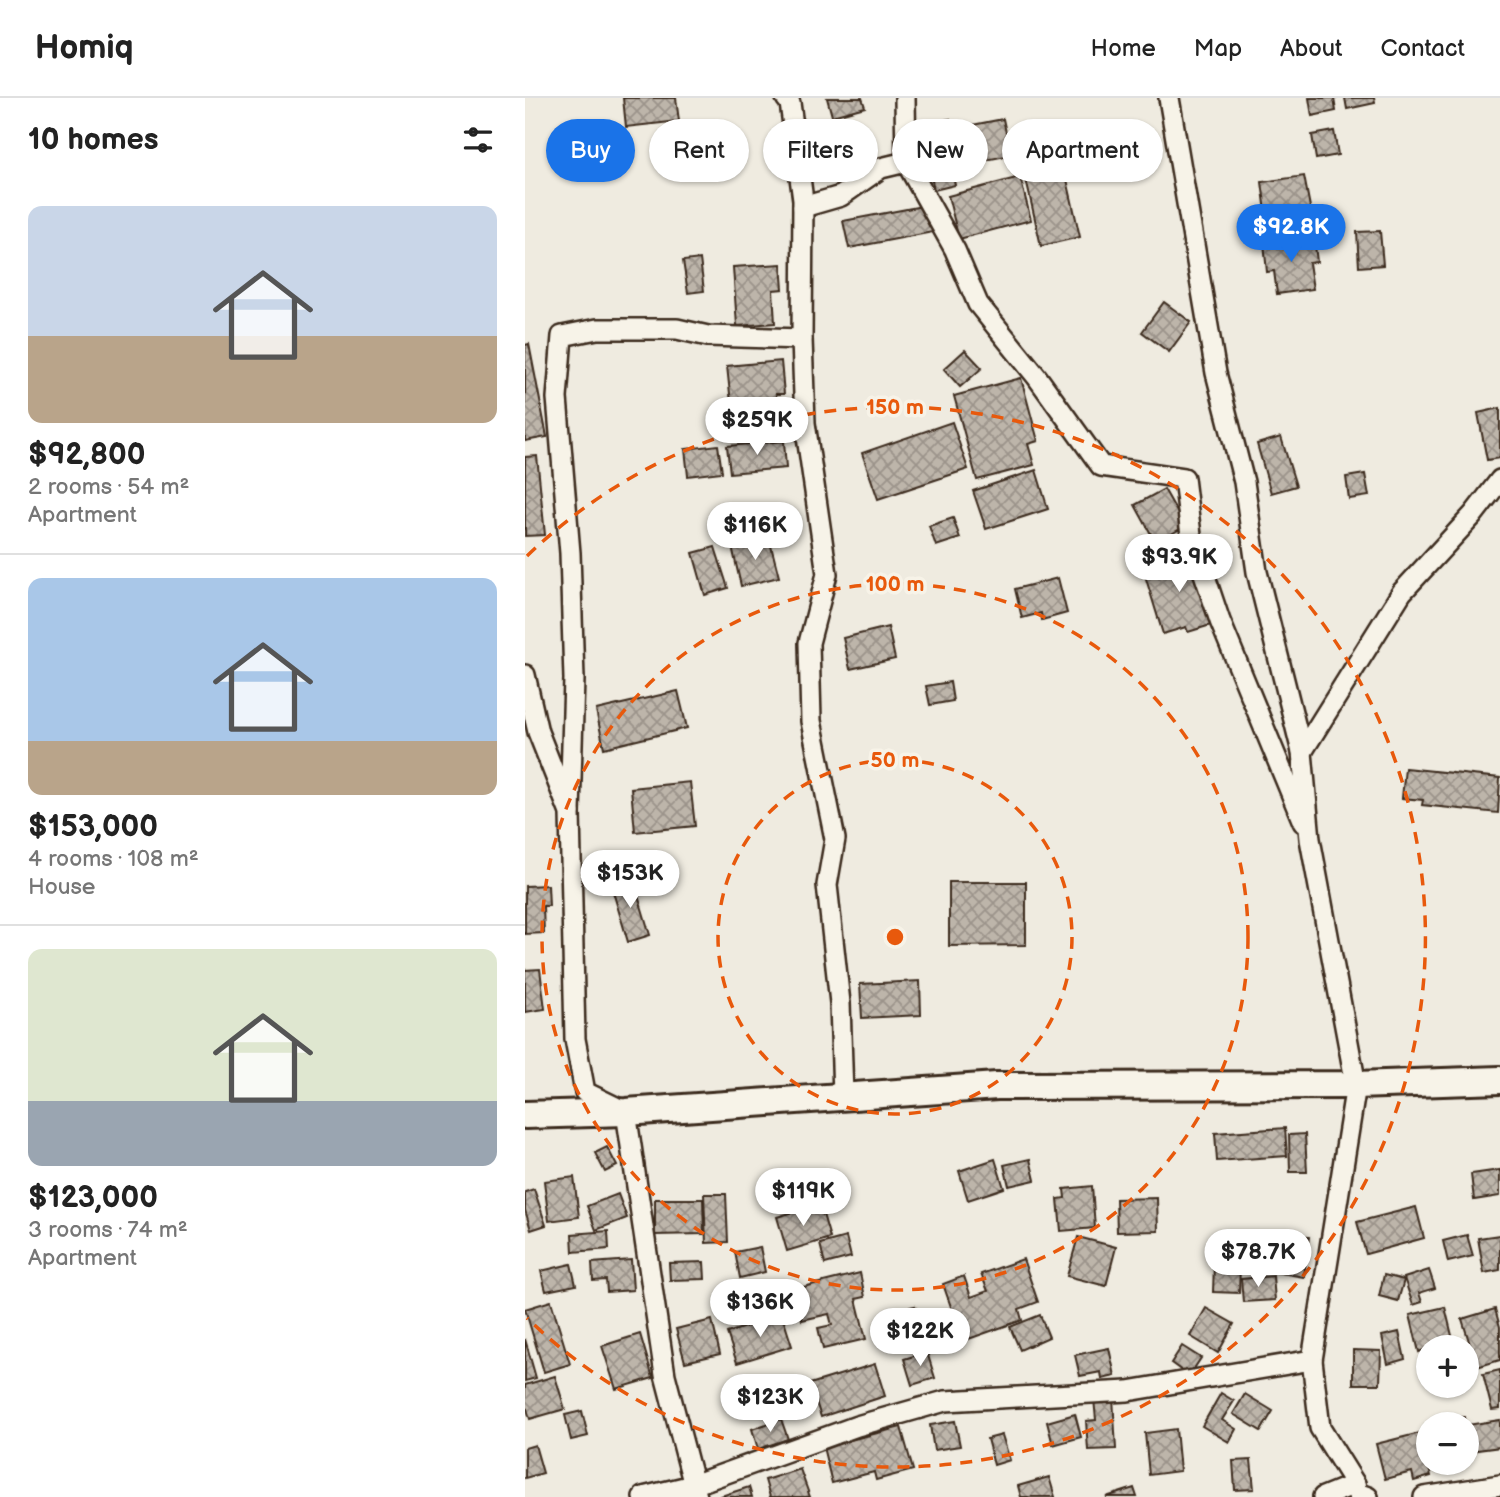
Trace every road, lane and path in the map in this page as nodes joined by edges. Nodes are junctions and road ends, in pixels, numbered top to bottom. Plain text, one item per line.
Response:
1 (905, 98) edge
2 (1169, 98) edge
3 (789, 100) edge
4 (905, 119) edge
5 (892, 165) edge
6 (917, 182) edge
7 (803, 207) junction
8 (802, 339) junction
9 (1500, 480) edge
10 (525, 675) edge
11 (1302, 752) junction
12 (570, 813) junction
13 (1310, 839) junction
14 (1500, 1080) edge
15 (1356, 1085) junction
16 (843, 1096) junction
17 (626, 1112) junction
18 (525, 1115) edge
19 (1311, 1360) junction
20 (1500, 1485) edge
21 (1362, 1490) edge
22 (695, 1491) edge
23 (643, 1497) edge
24 (1323, 1497) edge
25 (1424, 1497) edge

1 - 4 street
2 - 11 street
3 - 7 street
5 - 7 street
6 - 13 street
7 - 8 street
8 - 12 street
8 - 16 street
9 - 11 street
10 - 12 street
11 - 13 street
12 - 17 street
13 - 15 street
14 - 15 street
15 - 16 street
15 - 19 street
16 - 17 street
17 - 18 street
17 - 22 street
19 - 21 street
19 - 22 street
20 - 25 street
21 - 24 street
22 - 23 street

